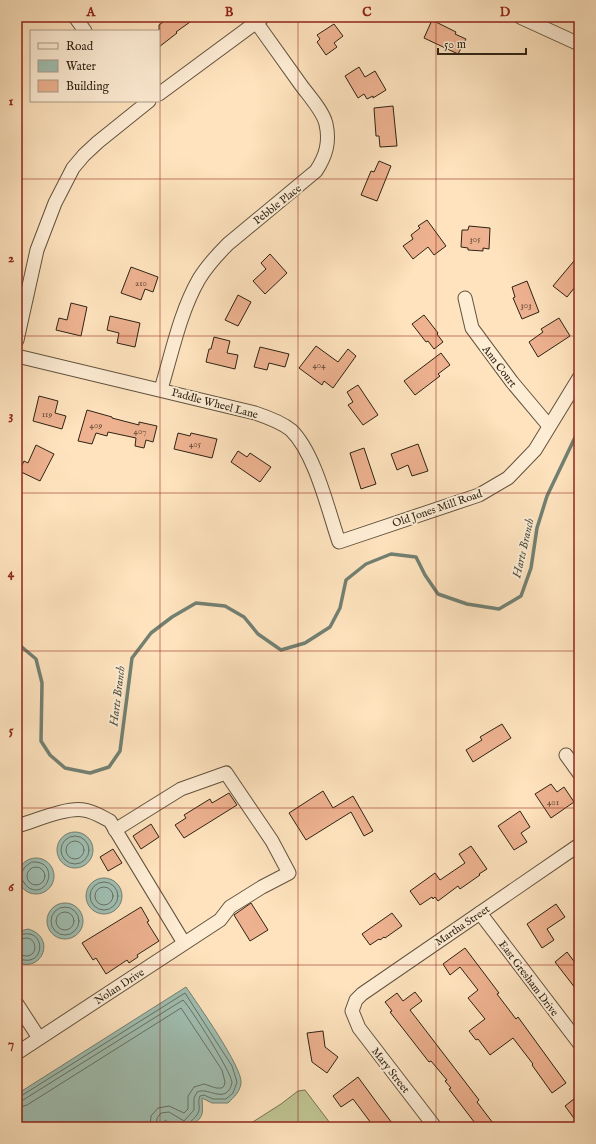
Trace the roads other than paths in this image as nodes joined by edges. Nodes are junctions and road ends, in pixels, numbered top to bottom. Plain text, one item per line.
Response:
1 (75, 17) edge
2 (520, 17) edge
3 (259, 20) edge
4 (537, 20) edge
5 (84, 30) edge
6 (579, 44) edge
7 (160, 93) edge
8 (142, 103) edge
9 (465, 298) dead end
10 (17, 340) edge
11 (17, 356) edge
12 (579, 378) edge
13 (161, 389) junction
14 (549, 426) junction
15 (339, 542) joint
16 (566, 755) dead end
17 (579, 773) edge
18 (17, 826) edge
19 (115, 830) junction
20 (579, 845) edge
21 (480, 913) junction
22 (184, 944) junction
23 (17, 1004) edge
24 (352, 1011) joint
25 (39, 1038) junction
26 (579, 1043) edge
27 (17, 1053) edge
28 (435, 1127) edge

1 - 5 street
2 - 4 street
3 - 7 street
3 - 13 street, Pebble Place
4 - 6 street
8 - 10 street
9 - 14 street, Ann Court
11 - 13 street, Paddle Wheel Lane
12 - 14 street, Old Jones Mill Road
13 - 15 street, Paddle Wheel Lane
14 - 15 street, Old Jones Mill Road
16 - 17 street
18 - 19 street
19 - 22 street
19 - 22 street, Nolan Drive
20 - 21 street, Martha Street
21 - 24 street, Martha Street
21 - 26 street, East Gresham Drive
22 - 25 street, Nolan Drive
23 - 25 street
24 - 28 street, Mary Street
25 - 27 street, Nolan Drive

